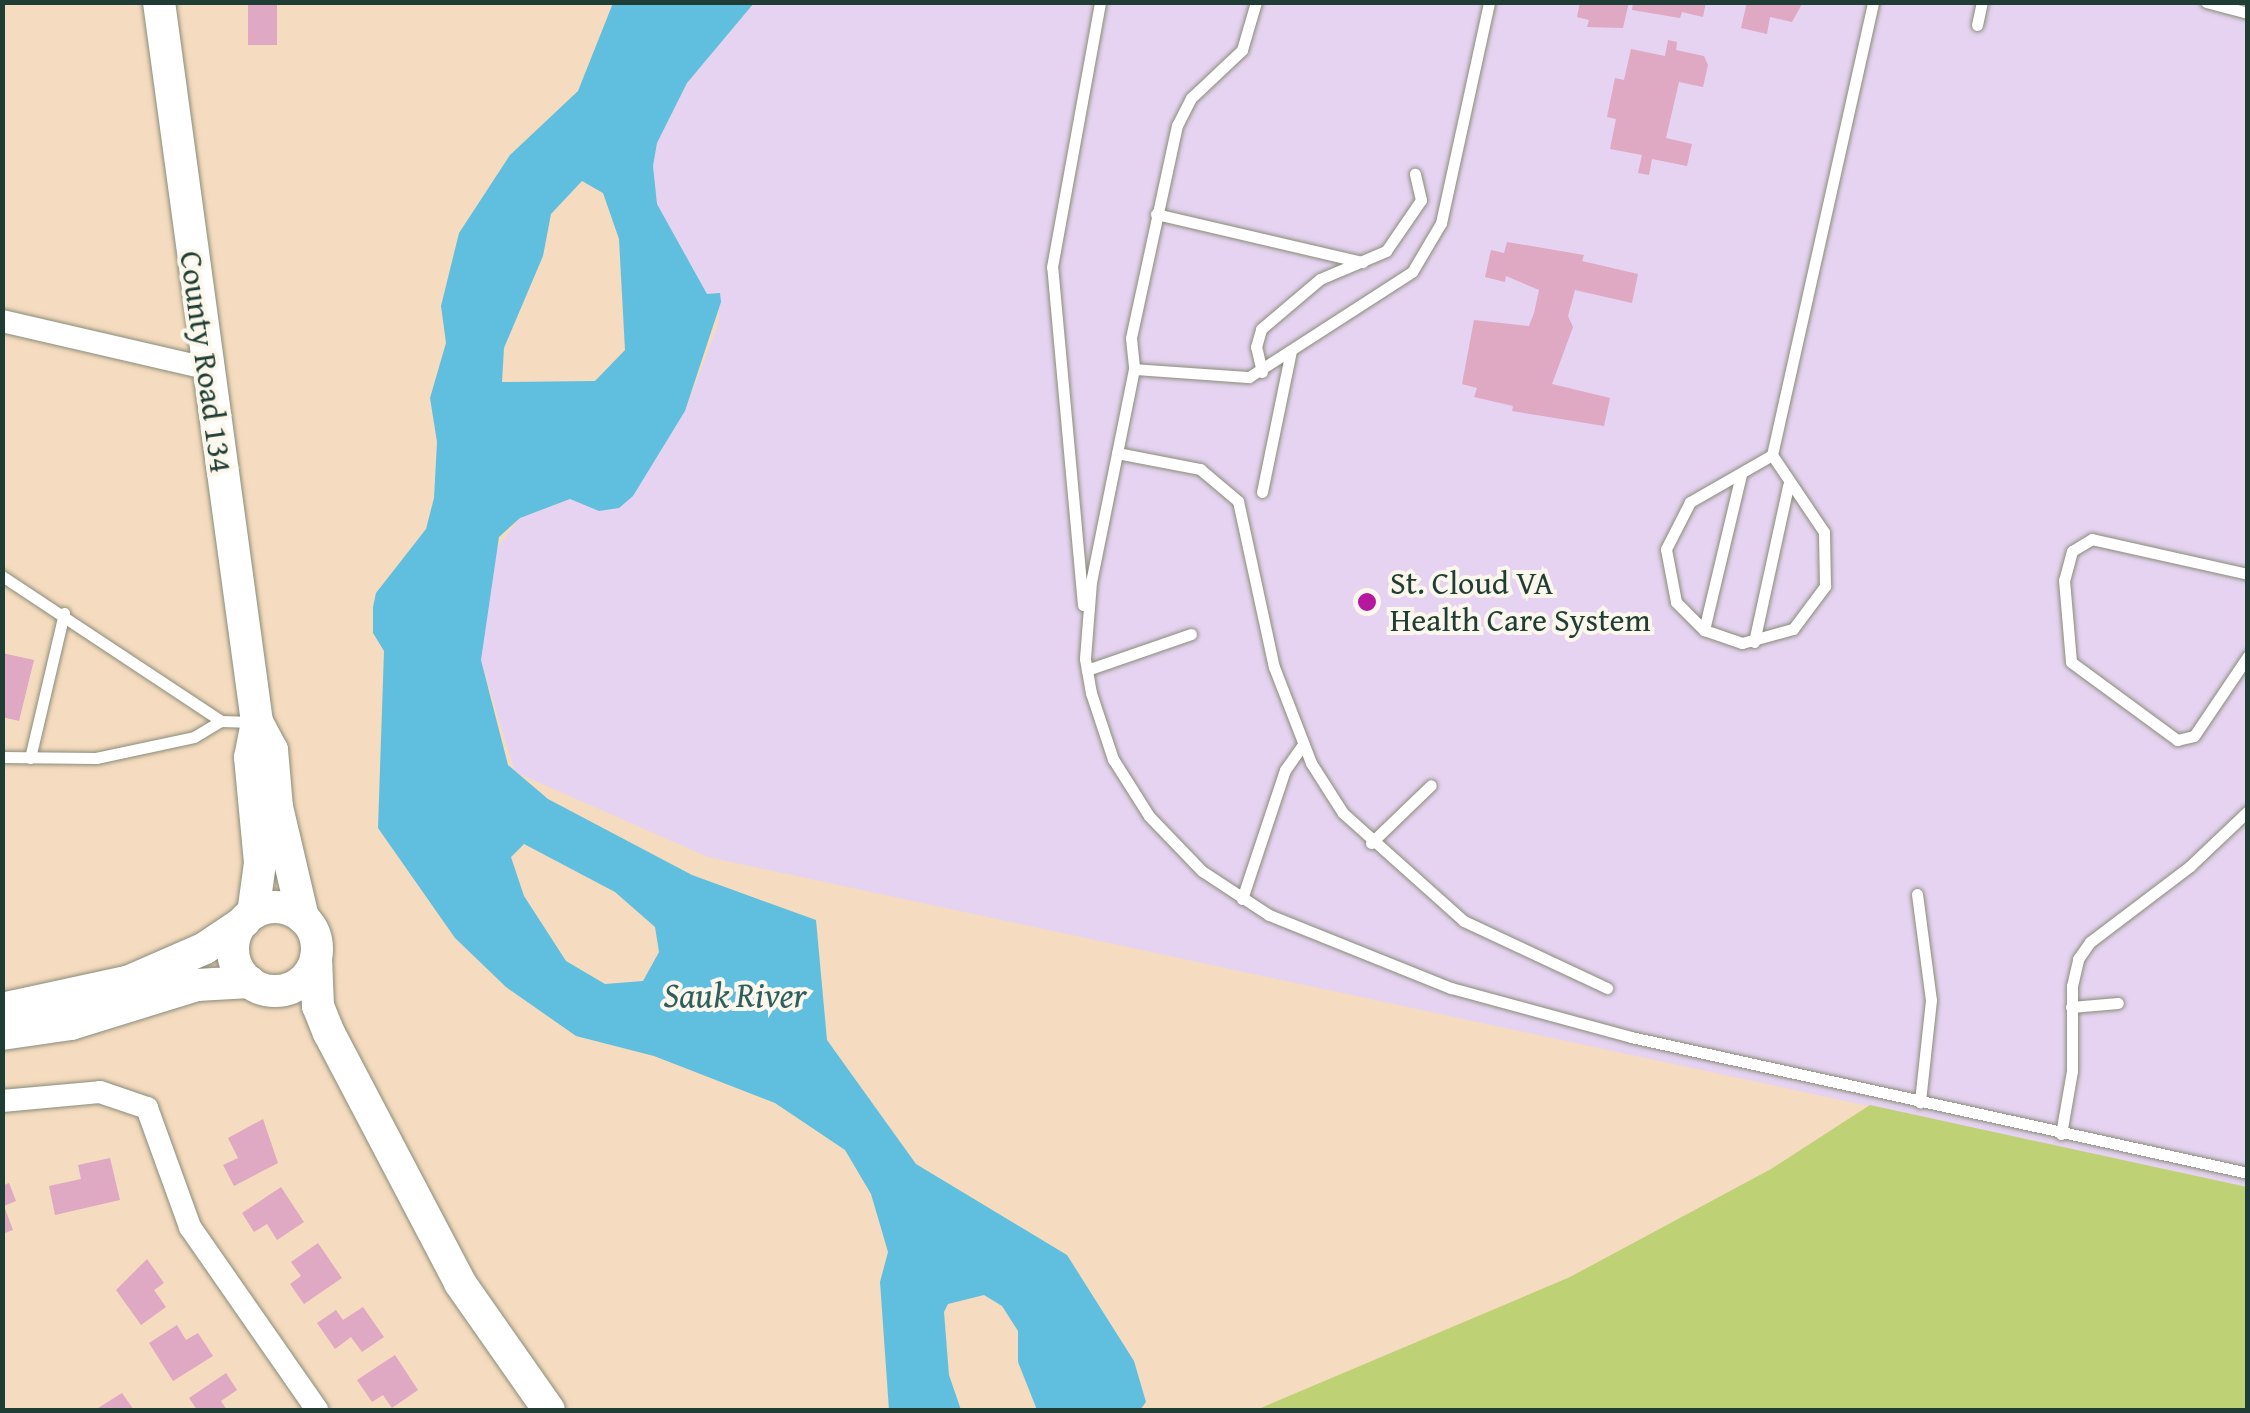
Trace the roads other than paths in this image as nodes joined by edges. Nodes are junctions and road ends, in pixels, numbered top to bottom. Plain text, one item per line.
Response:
1 (159, 2) edge
2 (1100, 2) edge
3 (1256, 2) edge
4 (1489, 2) edge
5 (1873, 2) edge
6 (1982, 2) edge
7 (2206, 2) edge
8 (2248, 12) edge
9 (1978, 25) dead end
10 (1414, 174) dead end
11 (1156, 214) junction
12 (1364, 263) junction
13 (2, 321) edge
14 (1292, 351) junction
15 (206, 368) junction
16 (1134, 369) junction
17 (1262, 372) junction
18 (1116, 453) junction
19 (1772, 456) junction
20 (1741, 474) junction
21 (1788, 486) junction
22 (1262, 492) dead end
23 (2248, 574) edge
24 (2, 576) edge
25 (64, 612) junction
26 (1086, 624) junction
27 (1704, 630) junction
28 (1191, 634) dead end
29 (1754, 642) junction
30 (2248, 656) edge
31 (1087, 670) junction
32 (220, 720) junction
33 (257, 722) junction
34 (1304, 744) junction
35 (2, 757) edge
36 (30, 758) junction
37 (1431, 785) dead end
38 (2246, 816) edge
39 (1371, 843) junction
40 (1918, 894) dead end
41 (1242, 898) junction
42 (249, 917) junction
43 (303, 918) junction
44 (316, 958) junction
45 (263, 987) junction
46 (1607, 988) dead end
47 (2118, 1003) dead end
48 (2071, 1007) junction
49 (2, 1009) edge
50 (2, 1034) edge
51 (2, 1101) edge
52 (1920, 1102) junction
53 (2060, 1134) junction
54 (2248, 1174) edge
55 (403, 1178) junction
56 (317, 1410) edge
57 (549, 1410) edge

1 - 15 street, County Road 134
2 - 26 lane
3 - 11 lane
4 - 14 lane
5 - 19 lane
6 - 9 lane
7 - 8 lane
10 - 12 lane
11 - 12 lane
11 - 16 lane
12 - 17 lane
13 - 15 street
14 - 17 lane
14 - 22 lane
15 - 33 street, County Road 134
16 - 17 lane
16 - 18 lane
18 - 26 lane
18 - 34 lane
19 - 20 lane
19 - 21 lane
20 - 27 lane
20 - 27 lane
21 - 29 lane
21 - 29 lane
23 - 30 lane
24 - 25 lane
25 - 32 lane
25 - 36 lane
26 - 31 lane
27 - 29 lane
28 - 31 lane
31 - 41 lane
32 - 33 lane
32 - 36 lane
33 - 42 street, County Road 134
33 - 43 street, County Road 134
34 - 39 lane
34 - 41 lane
35 - 36 lane
37 - 39 lane
38 - 48 lane
39 - 46 lane
40 - 52 lane
41 - 52 lane
42 - 43 street
42 - 45 street
42 - 49 street
43 - 44 street
44 - 45 street
44 - 55 street
45 - 50 street
45 - 55 street
47 - 48 lane
48 - 53 lane
51 - 56 street
52 - 53 lane
53 - 54 lane
55 - 57 street

